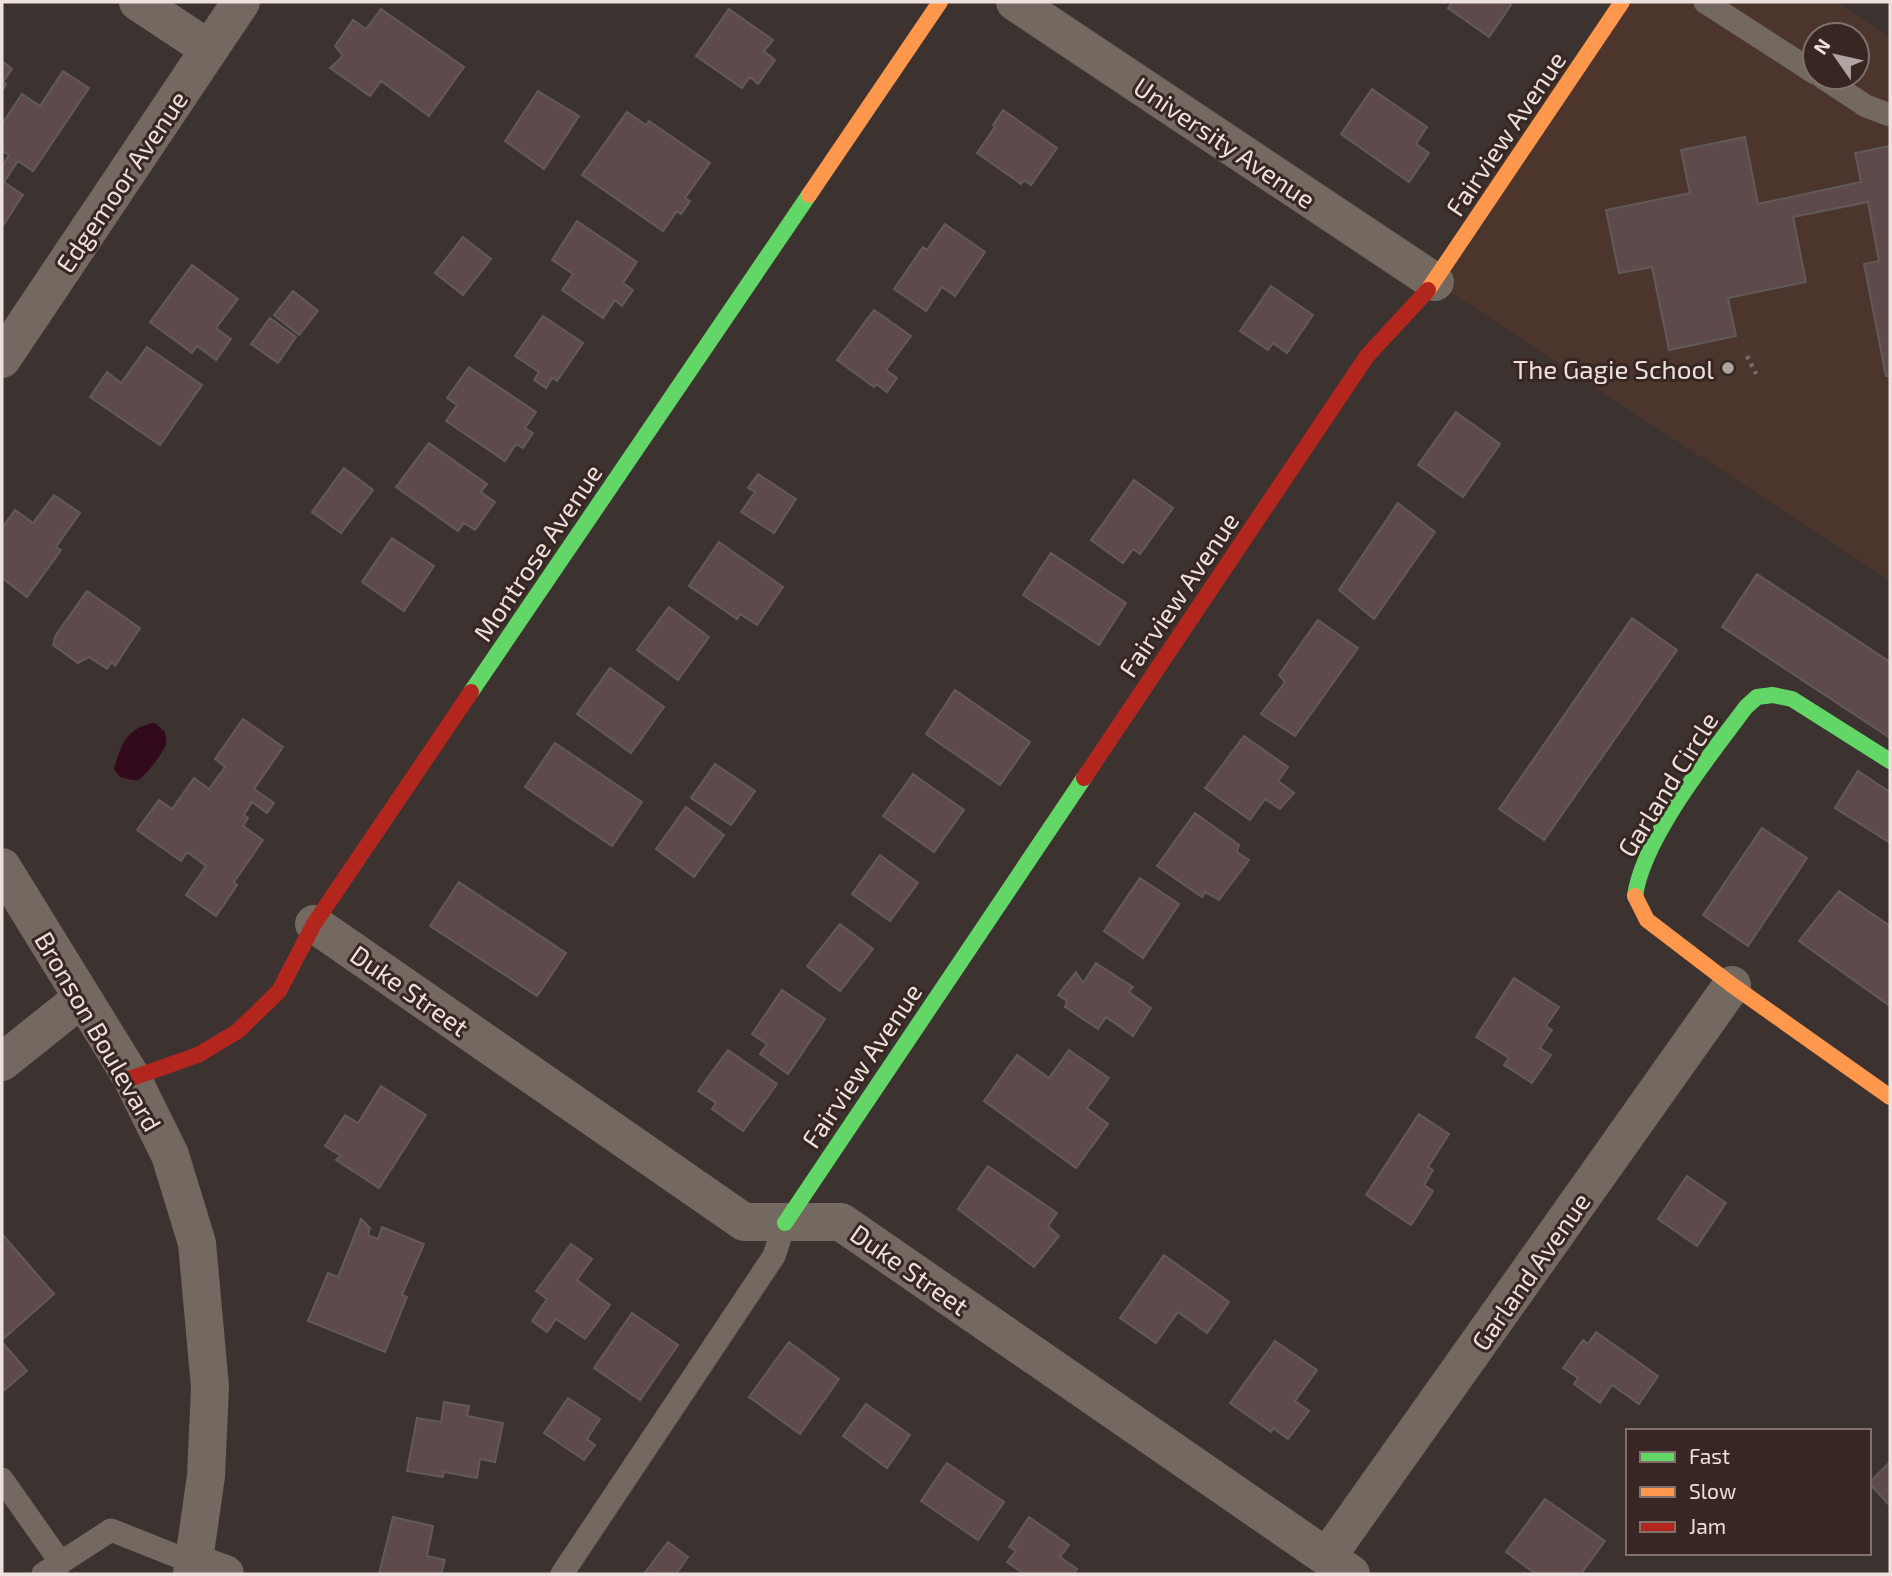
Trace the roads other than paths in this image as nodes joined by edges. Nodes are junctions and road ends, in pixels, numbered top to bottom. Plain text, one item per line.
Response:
1 (138, 2) edge
2 (241, 2) edge
3 (940, 2) edge
4 (1015, 2) edge
5 (1622, 2) edge
6 (1705, 2) edge
7 (209, 50) junction
8 (1801, 64) edge
9 (1843, 91) edge
10 (1890, 115) edge
11 (1435, 282) junction
12 (2, 359) edge
13 (1890, 761) edge
14 (2, 867) edge
15 (314, 924) junction
16 (1732, 985) junction
17 (82, 998) junction
18 (2, 1062) edge
19 (132, 1078) junction
20 (1890, 1097) edge
21 (785, 1223) junction
22 (2, 1479) edge
23 (1339, 1565) edge
24 (52, 1569) edge
25 (204, 1571) edge
26 (562, 1574) edge

1 - 7 street
2 - 7 street, Edgemoor Avenue
3 - 15 street, Montrose Avenue
4 - 11 street, University Avenue
5 - 11 street, Fairview Avenue
6 - 8 lane
7 - 12 street, Edgemoor Avenue
9 - 10 lane
11 - 21 street, Fairview Avenue
13 - 16 street, Garland Circle
14 - 17 street, Bronson Boulevard
15 - 19 street, Montrose Avenue
15 - 21 street, Duke Street
16 - 20 street, Garland Circle
16 - 23 street, Garland Avenue
17 - 18 street
17 - 19 street, Bronson Boulevard
19 - 25 street, Bronson Boulevard
21 - 23 street, Duke Street
21 - 26 lane
22 - 24 lane
24 - 25 lane

